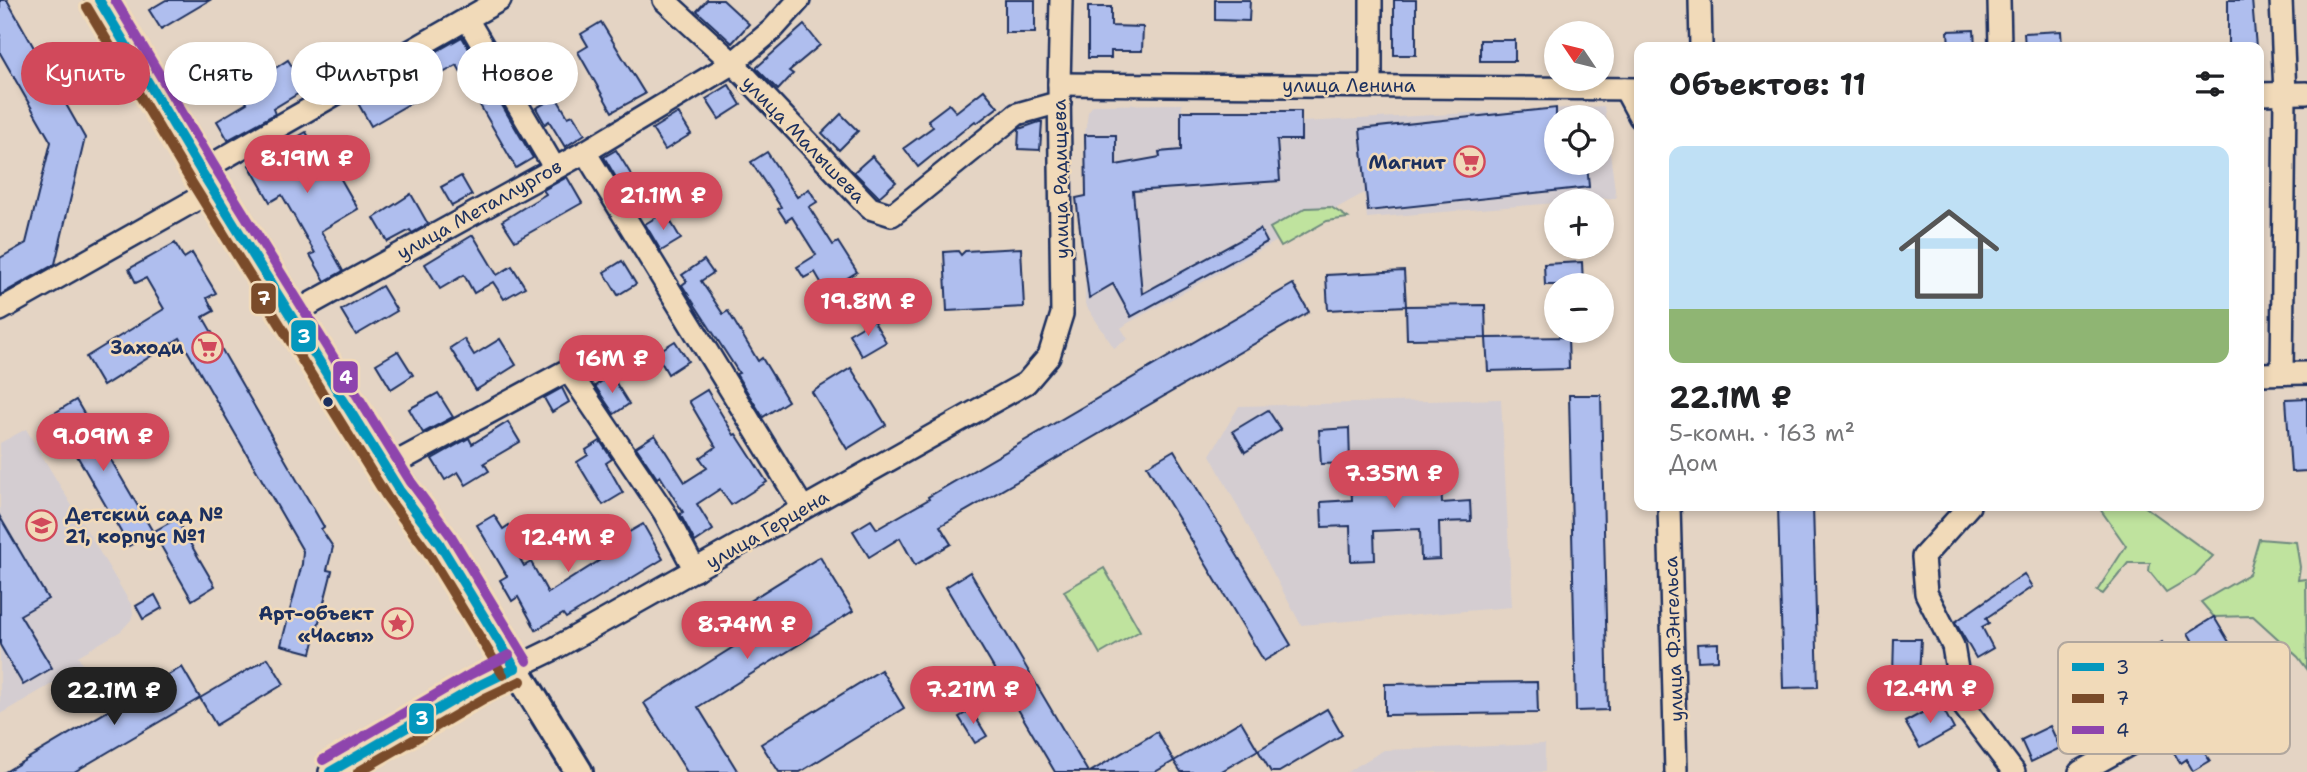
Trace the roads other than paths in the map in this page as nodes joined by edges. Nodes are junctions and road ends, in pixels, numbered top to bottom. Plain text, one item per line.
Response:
1 (500, 0) edge
2 (664, 0) edge
3 (799, 0) edge
4 (1061, 0) edge
5 (1371, 0) edge
6 (1700, 0) edge
7 (1999, 0) edge
8 (2281, 0) edge
9 (102, 1) edge
10 (467, 19) junction
11 (1701, 42) edge
12 (2000, 42) edge
13 (733, 64) junction
14 (1371, 85) junction
15 (1632, 89) edge
16 (1059, 93) junction
17 (2307, 93) edge
18 (2264, 94) edge
19 (2285, 94) junction
20 (584, 152) junction
21 (554, 167) junction
22 (207, 181) junction
23 (0, 310) edge
24 (290, 315) junction
25 (1049, 356) joint
26 (2282, 373) junction
27 (2307, 373) edge
28 (2264, 374) edge
29 (386, 468) junction
30 (803, 508) junction
31 (1669, 511) edge
32 (1964, 511) edge
33 (695, 570) junction
34 (514, 668) junction
35 (2112, 754) edge
36 (330, 772) edge
37 (579, 772) edge
38 (1676, 772) edge
39 (2014, 772) edge
40 (2080, 772) edge

1 - 10 street
2 - 13 street, улица Малышева
3 - 13 street, улица Металлургов
4 - 16 street, улица Радищева
5 - 14 street
6 - 11 street
7 - 12 street
8 - 19 street
9 - 22 street
10 - 21 street
10 - 22 street
13 - 16 street, улица Малышева
13 - 20 street, улица Металлургов
14 - 15 street, улица Ленина
14 - 16 street, улица Ленина
16 - 25 street, улица Радищева
17 - 19 street
18 - 19 street
19 - 26 street
20 - 21 street, улица Металлургов
20 - 30 street
21 - 24 street, улица Металлургов
22 - 23 street
22 - 24 street
24 - 29 street
25 - 30 street, улица Герцена
26 - 27 street
26 - 28 street
29 - 33 street
29 - 34 street
30 - 33 street, улица Герцена
31 - 38 street, улица Ф.Энгельса
32 - 39 street
33 - 34 street, улица Герцена
34 - 36 street, улица Герцена
34 - 37 street
35 - 40 street

